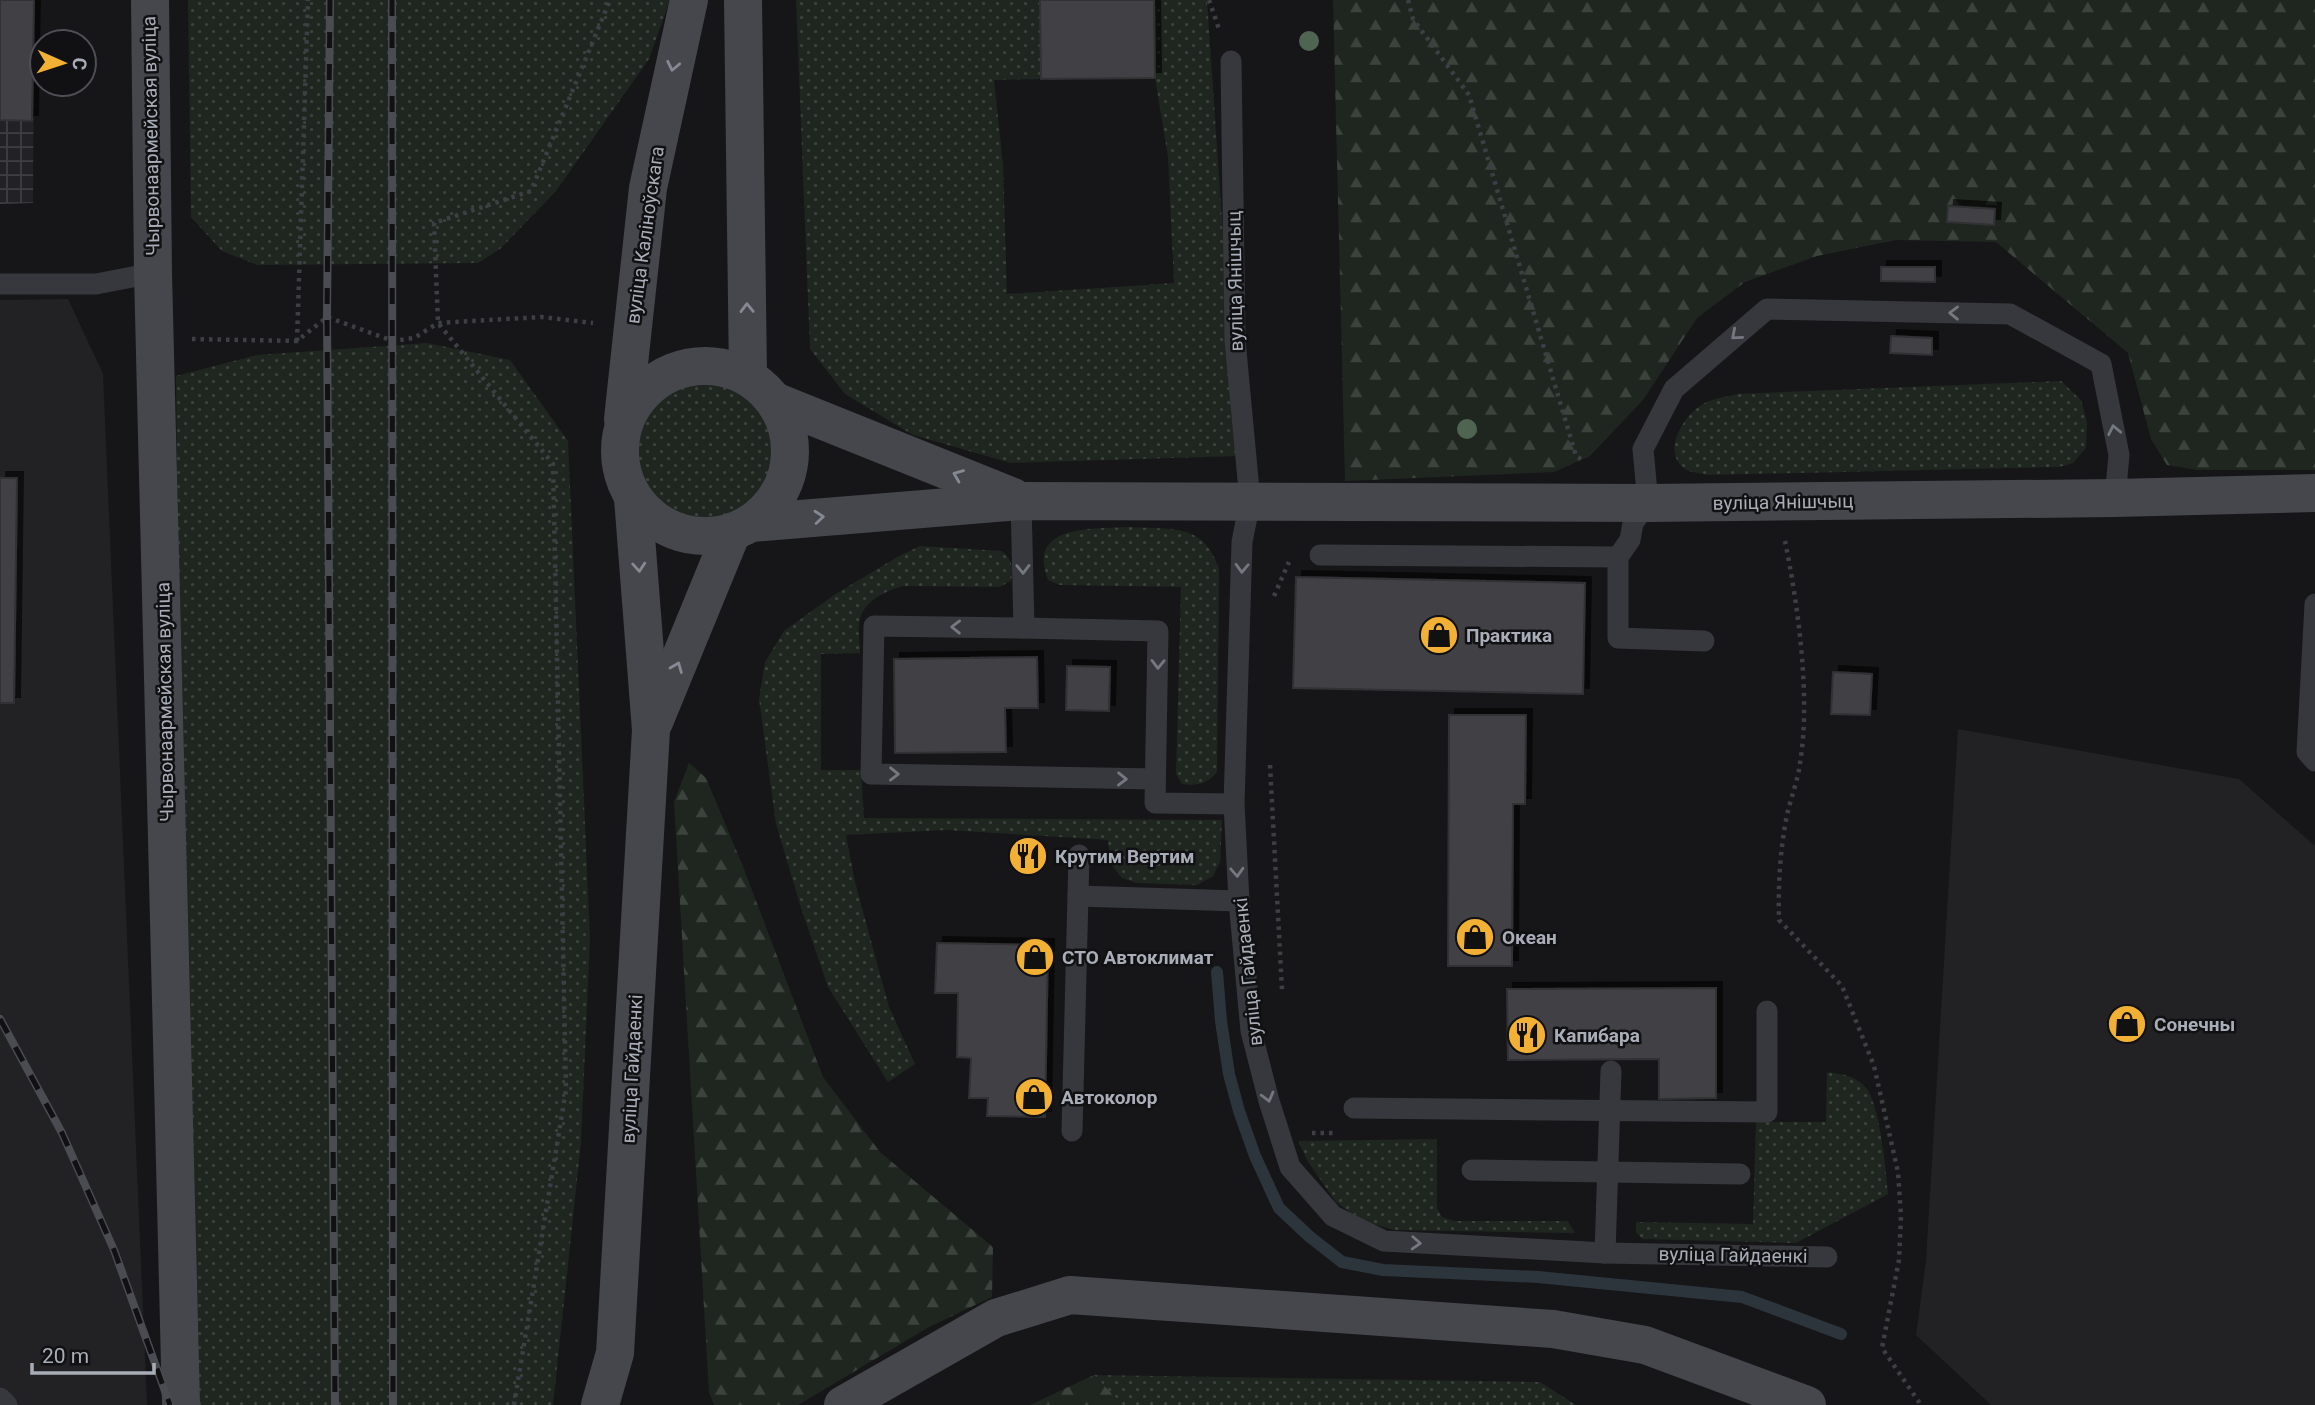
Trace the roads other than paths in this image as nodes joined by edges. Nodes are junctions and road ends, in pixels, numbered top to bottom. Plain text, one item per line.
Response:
1 (150, 0) edge
2 (689, 0) edge
3 (743, 0) edge
4 (1231, 61) dead end
5 (153, 273) junction
6 (0, 284) edge
7 (761, 389) junction
8 (621, 431) junction
9 (2315, 493) edge
10 (634, 498) junction
11 (2115, 498) junction
12 (1021, 501) junction
13 (1250, 501) junction
14 (1648, 503) junction
15 (741, 528) junction
16 (1320, 555) dead end
17 (1618, 557) junction
18 (2315, 604) edge
19 (1024, 628) junction
20 (1704, 641) dead end
21 (651, 730) junction
22 (2315, 761) edge
23 (1155, 779) junction
24 (1234, 804) junction
25 (1079, 855) dead end
26 (1078, 896) junction
27 (1239, 901) junction
28 (1768, 1012) dead end
29 (1611, 1071) dead end
30 (1354, 1108) dead end
31 (1610, 1111) junction
32 (1072, 1131) dead end
33 (1472, 1170) dead end
34 (1608, 1173) junction
35 (1740, 1174) dead end
36 (1605, 1253) junction
37 (1827, 1256) dead end
38 (0, 1398) edge
39 (7, 1405) edge
40 (181, 1405) edge
41 (600, 1405) edge
42 (843, 1405) edge
43 (1807, 1405) edge

1 - 5 street, Чырвонаармейская вуліца
2 -> 8 street, вуліца Каліноўскага
7 -> 3 street
4 - 13 lane, вуліца Янішчыц
5 - 6 lane
5 - 40 street, Чырвонаармейская вуліца
7 - 8 street, вуліца Каліноўскага
12 -> 7 street, вуліца Каліноўскага
7 - 15 street
8 - 10 street, вуліца Каліноўскага
9 - 11 street, вуліца Янішчыц
10 - 15 street, вуліца Каліноўскага
10 -> 21 street, вуліца Гайдаенкі
11 - 14 street, вуліца Янішчыц
11 -> 14 lane
12 - 13 street, вуліца Янішчыц
15 -> 12 street, вуліца Каліноўскага
12 -> 19 lane
13 - 14 street, вуліца Янішчыц
13 -> 24 lane, вуліца Гайдаенкі
14 - 17 lane
21 -> 15 street, вуліца Гайдаенкі
16 - 17 lane
17 - 20 lane
18 - 22 lane
19 -> 23 lane
19 -> 23 lane
21 - 41 street, вуліца Гайдаенкі
23 - 24 lane
24 -> 27 lane, вуліца Гайдаенкі
25 - 26 lane
26 - 27 lane
26 - 32 lane
27 -> 36 lane, вуліца Гайдаенкі
28 - 31 lane
29 - 31 lane
30 - 31 lane
31 - 34 lane
33 - 34 lane
34 - 35 lane
34 - 36 lane
36 - 37 lane, вуліца Гайдаенкі
38 - 39 lane
42 - 43 street

